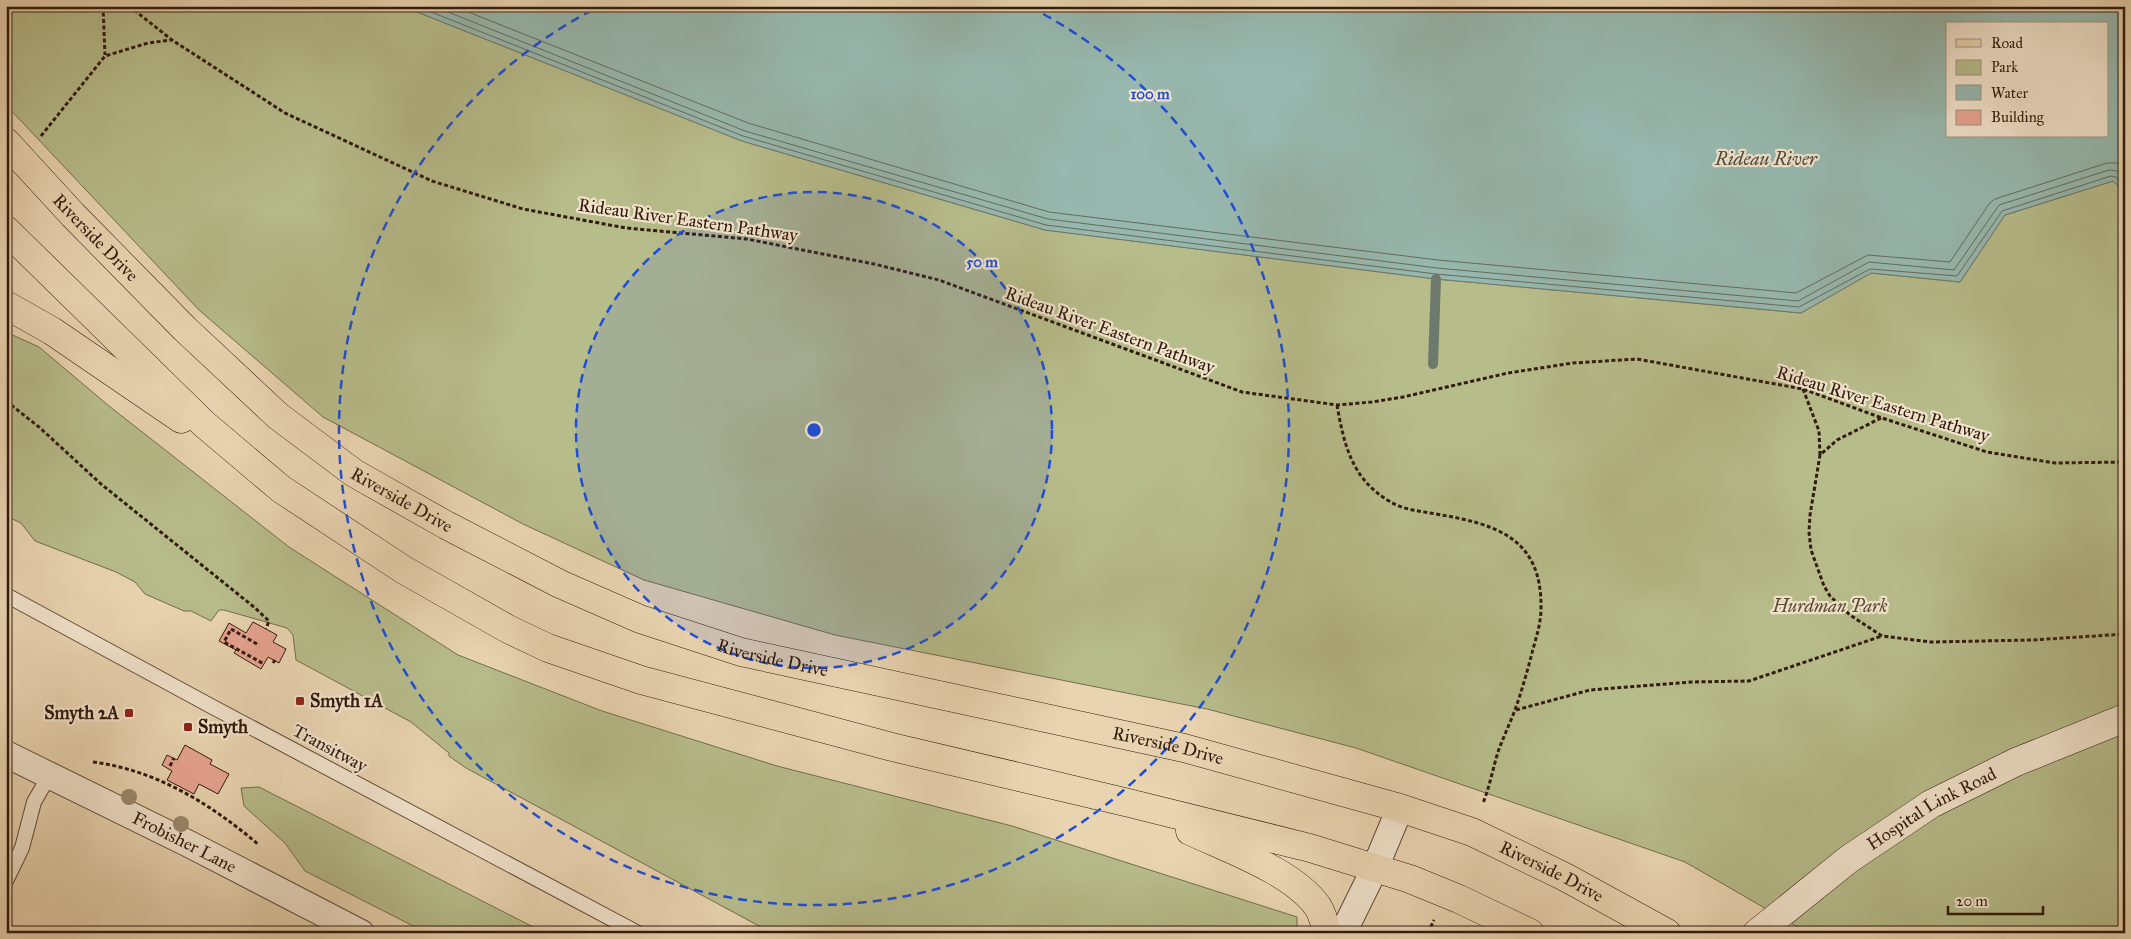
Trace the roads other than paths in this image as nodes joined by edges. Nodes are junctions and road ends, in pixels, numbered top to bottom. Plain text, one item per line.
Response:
1 (6, 142) edge
2 (6, 230) edge
3 (6, 304) edge
4 (281, 488) junction
5 (6, 594) edge
6 (2125, 718) edge
7 (6, 754) edge
8 (49, 776) junction
9 (1129, 803) junction
10 (1400, 808) junction
11 (1375, 868) junction
12 (6, 881) edge
13 (361, 933) edge
14 (638, 933) edge
15 (1327, 933) edge
16 (1343, 933) edge
17 (1530, 933) edge
18 (1667, 933) edge
19 (1757, 933) edge

1 - 10 main road, Riverside Drive
2 - 4 main road
3 - 4 main road
4 - 9 main road
5 - 14 lane, Transitway
6 - 19 street, Hospital Link Road
7 - 8 street, Frobisher Lane
8 - 12 lane
8 - 13 street, Frobisher Lane
9 - 11 main road
9 - 15 main road
10 - 11 street
10 - 18 main road, Riverside Drive
11 - 16 street
11 - 17 main road

